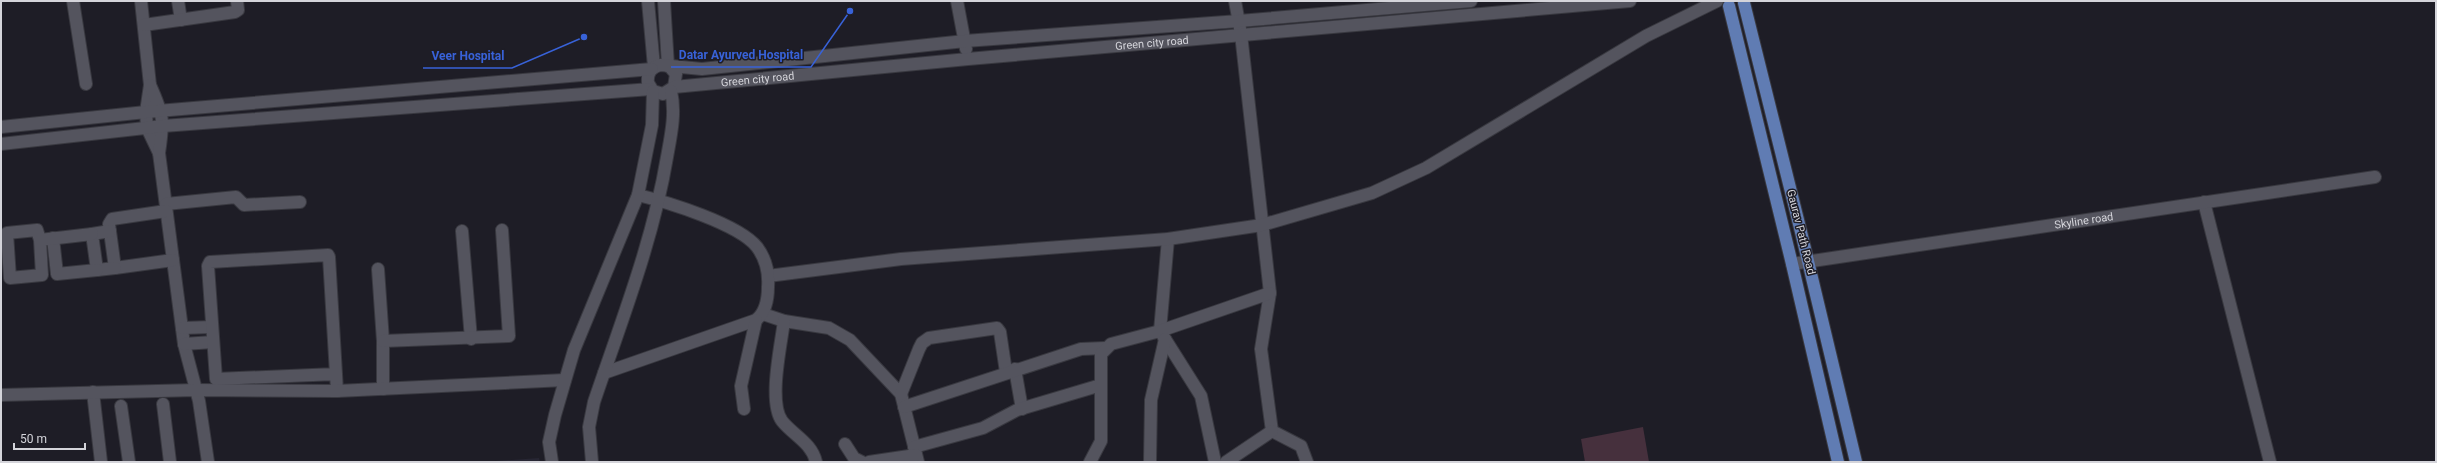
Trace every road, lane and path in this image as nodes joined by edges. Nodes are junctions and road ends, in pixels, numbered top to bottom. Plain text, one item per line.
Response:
1 (74, 1) edge
2 (141, 1) edge
3 (178, 1) edge
4 (237, 1) edge
5 (648, 1) edge
6 (664, 1) edge
7 (957, 1) edge
8 (1235, 1) edge
9 (1471, 1) edge
10 (1630, 1) edge
11 (1716, 1) edge
12 (1745, 2) edge
13 (1724, 3) edge
14 (181, 20) junction
15 (1239, 21) junction
16 (144, 25) junction
17 (1241, 34) junction
18 (965, 41) junction
19 (968, 58) junction
20 (669, 67) junction
21 (653, 68) junction
22 (86, 84) dead end
23 (150, 85) junction
24 (673, 89) junction
25 (652, 90) junction
26 (162, 110) junction
27 (146, 112) junction
28 (163, 126) junction
29 (1, 127) edge
30 (147, 128) junction
31 (1, 144) edge
32 (159, 153) junction
33 (2375, 177) dead end
34 (638, 195) junction
35 (660, 200) junction
36 (300, 202) dead end
37 (2204, 202) junction
38 (166, 208) junction
39 (1262, 226) junction
40 (502, 230) dead end
41 (110, 231) junction
42 (462, 231) dead end
43 (92, 234) junction
44 (54, 238) junction
45 (1168, 239) junction
46 (40, 240) junction
47 (173, 260) junction
48 (1808, 262) junction
49 (1792, 264) junction
50 (115, 268) junction
51 (378, 269) dead end
52 (97, 270) junction
53 (768, 276) junction
54 (1270, 293) junction
55 (759, 317) junction
56 (784, 322) junction
57 (212, 326) junction
58 (182, 328) junction
59 (1162, 335) junction
60 (471, 339) junction
61 (383, 341) junction
62 (213, 342) junction
63 (184, 344) junction
64 (1105, 348) junction
65 (1010, 370) junction
66 (604, 373) junction
67 (336, 374) junction
68 (565, 380) junction
69 (1101, 385) junction
70 (383, 389) junction
71 (196, 390) junction
72 (337, 391) junction
73 (93, 392) junction
74 (901, 394) junction
75 (1, 395) edge
76 (163, 404) dead end
77 (121, 406) dead end
78 (904, 407) junction
79 (744, 409) dead end
80 (1022, 409) junction
81 (1272, 431) junction
82 (845, 444) dead end
83 (916, 455) edge
84 (101, 462) edge
85 (129, 462) edge
86 (170, 462) edge
87 (208, 462) edge
88 (552, 462) edge
89 (592, 462) edge
90 (816, 462) edge
91 (862, 462) edge
92 (869, 462) edge
93 (1090, 462) edge
94 (1150, 462) edge
95 (1215, 462) edge
96 (1226, 462) edge
97 (1308, 462) edge
98 (1838, 462) edge
99 (1856, 462) edge
100 (2270, 462) edge

1 - 22 street
2 - 16 street
3 - 14 street
4 - 14 street
5 - 21 street
6 - 20 street
7 - 18 street
8 - 15 street
9 - 15 street, Green city road
10 - 17 street, Green city road
11 - 39 street
12 - 13 main road
12 - 48 main road, Gaurav Path Road
13 - 49 main road, Gaurav Path Road
14 - 16 street
15 - 17 street
15 - 18 street, Green city road
16 - 23 street
17 - 19 street, Green city road
17 - 39 street
18 - 19 street
18 - 20 street, Green city road
19 - 24 street, Green city road
20 - 21 street
20 - 24 street
21 - 25 street
21 - 26 street
23 - 26 street
23 - 27 street
24 - 25 street
24 - 35 street
25 - 28 street
25 - 34 street
26 - 27 street
26 - 28 street
27 - 29 street
27 - 30 street
28 - 30 street
28 - 32 street
30 - 31 street
30 - 32 street
32 - 38 street
33 - 37 street, Skyline road
34 - 35 street
34 - 68 street
35 - 53 street
35 - 66 street
36 - 38 street
37 - 48 street, Skyline road
37 - 100 street
38 - 41 street
38 - 47 street
39 - 45 street
39 - 54 street
40 - 60 street
41 - 43 street
41 - 50 street
42 - 60 street
43 - 44 street
43 - 52 street
44 - 46 street
44 - 52 street
45 - 53 street
45 - 59 street
46 - 46 street
47 - 50 street
47 - 58 street
48 - 49 street, Skyline road
48 - 99 main road, Gaurav Path Road
49 - 98 main road, Gaurav Path Road
50 - 52 street
51 - 61 street
53 - 55 street
54 - 59 street
54 - 81 street
55 - 56 street
55 - 66 street
55 - 79 street
56 - 74 street
56 - 90 street
57 - 58 street
57 - 62 street
57 - 67 street
58 - 63 street
59 - 64 street
59 - 94 street
59 - 95 street
60 - 61 street
61 - 70 street
62 - 63 street
62 - 67 street
63 - 71 street
64 - 65 street
64 - 69 street
65 - 74 street
65 - 78 street
65 - 80 street
66 - 89 street
67 - 72 street
68 - 70 street
68 - 88 street
69 - 80 street
69 - 93 street
70 - 72 street
71 - 72 street
71 - 73 street
71 - 87 street
73 - 75 street
73 - 84 street
74 - 78 street
76 - 86 street
77 - 85 street
78 - 83 street
80 - 83 street
81 - 96 street
81 - 97 street
82 - 91 street
83 - 92 street

